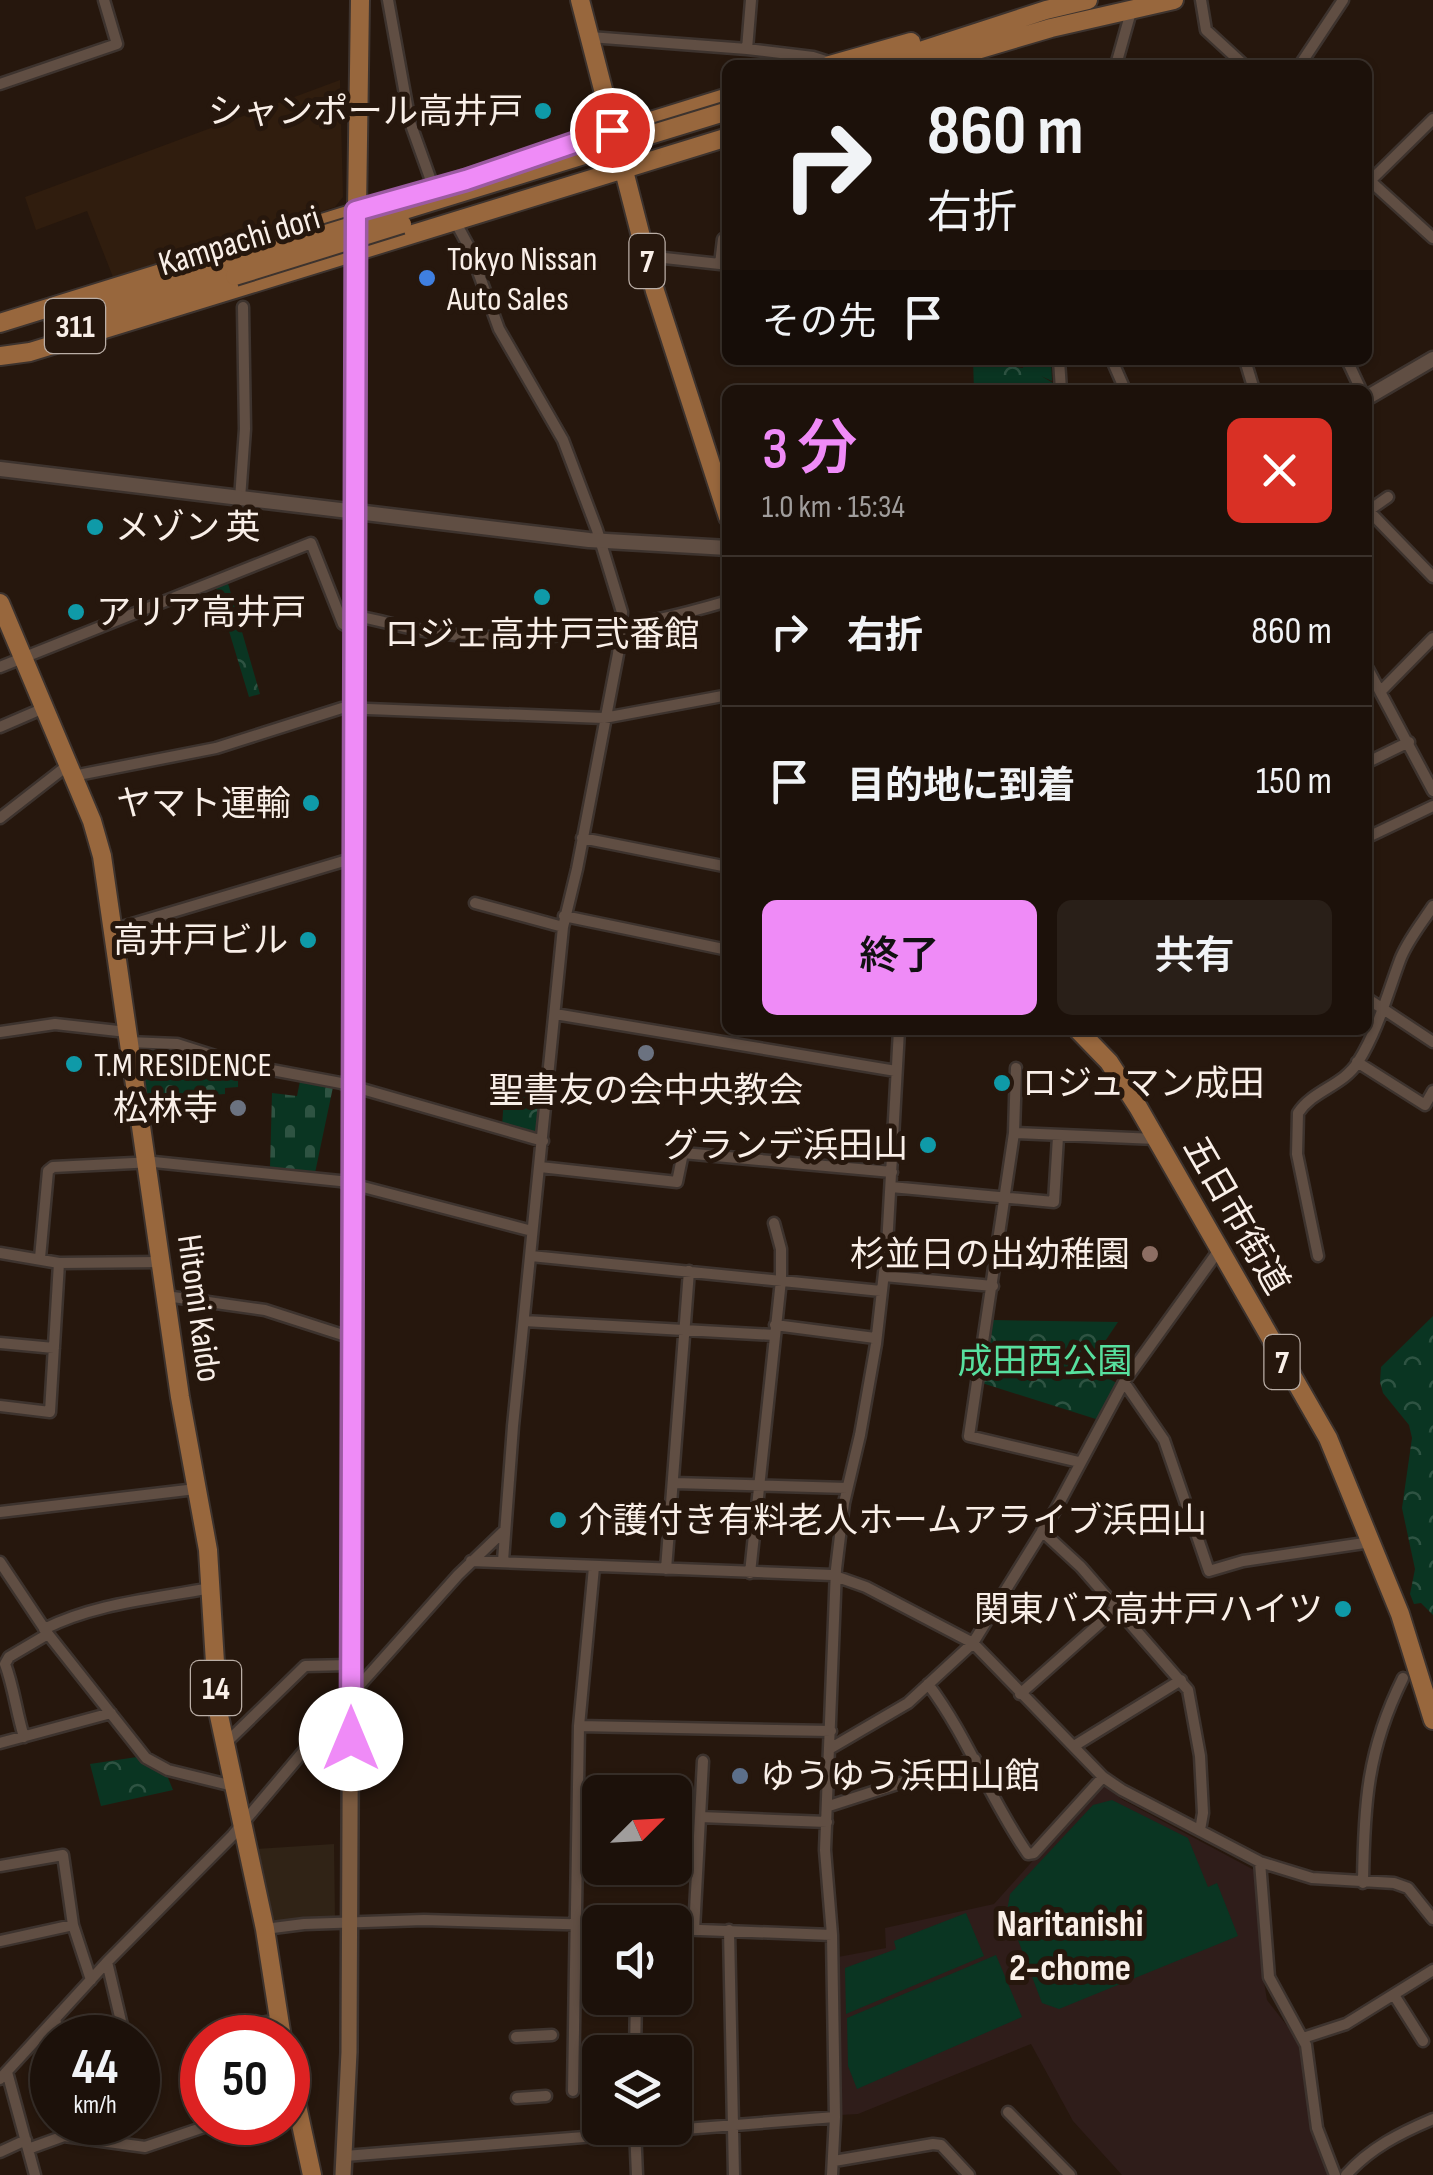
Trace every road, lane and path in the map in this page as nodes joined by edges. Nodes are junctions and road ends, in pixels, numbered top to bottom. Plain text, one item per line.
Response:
1 (104, 0) edge
2 (360, 0) edge
3 (388, 0) edge
4 (580, 0) edge
5 (751, 0) edge
6 (1088, 0) edge
7 (1174, 0) edge
8 (1201, 0) edge
9 (1343, 0) edge
10 (1134, 4) edge
11 (1046, 5) edge
12 (590, 38) junction
13 (747, 49) junction
14 (965, 55) edge
15 (821, 60) edge
16 (846, 60) edge
17 (921, 60) edge
18 (1117, 60) edge
19 (1239, 60) edge
20 (1303, 60) edge
21 (0, 84) edge
22 (722, 99) edge
23 (722, 113) edge
24 (1433, 119) edge
25 (722, 126) edge
26 (612, 130) junction
27 (722, 139) edge
28 (622, 170) junction
29 (1372, 177) edge
30 (1372, 185) edge
31 (434, 190) junction
32 (356, 211) junction
33 (456, 223) junction
34 (1433, 238) edge
35 (722, 247) edge
36 (356, 252) junction
37 (645, 256) junction
38 (244, 307) dead end
39 (0, 323) edge
40 (0, 332) edge
41 (0, 353) edge
42 (1433, 359) edge
43 (1372, 395) edge
44 (0, 469) edge
45 (722, 498) edge
46 (1388, 498) dead end
47 (240, 499) junction
48 (1372, 508) edge
49 (356, 512) junction
50 (1372, 515) edge
51 (600, 542) junction
52 (722, 548) edge
53 (1433, 577) edge
54 (0, 603) edge
55 (722, 603) edge
56 (355, 623) junction
57 (622, 629) junction
58 (1433, 638) edge
59 (23, 658) junction
60 (0, 667) edge
61 (1372, 674) edge
62 (1382, 690) junction
63 (722, 696) edge
64 (44, 708) junction
65 (355, 708) junction
66 (604, 718) junction
67 (0, 726) edge
68 (1409, 742) junction
69 (1372, 760) edge
70 (71, 770) junction
71 (1433, 791) edge
72 (1433, 806) edge
73 (0, 818) edge
74 (1372, 835) edge
75 (582, 838) junction
76 (354, 858) junction
77 (722, 866) edge
78 (475, 903) dead end
79 (1433, 906) edge
80 (563, 922) junction
81 (112, 930) junction
82 (722, 949) edge
83 (1372, 1001) edge
84 (1384, 1009) junction
85 (555, 1014) junction
86 (0, 1032) edge
87 (1372, 1033) edge
88 (899, 1035) edge
89 (1082, 1035) edge
90 (1371, 1035) edge
91 (128, 1037) junction
92 (1433, 1042) edge
93 (1357, 1062) junction
94 (1016, 1068) dead end
95 (896, 1071) junction
96 (352, 1086) junction
97 (1433, 1091) edge
98 (1014, 1133) junction
99 (1058, 1137) junction
100 (1156, 1138) junction
101 (543, 1141) junction
102 (146, 1163) junction
103 (540, 1166) junction
104 (892, 1172) junction
105 (352, 1184) junction
106 (891, 1188) junction
107 (1006, 1196) junction
108 (774, 1223) dead end
109 (532, 1231) junction
110 (1220, 1250) junction
111 (0, 1253) edge
112 (531, 1256) junction
113 (1318, 1256) dead end
114 (40, 1258) junction
115 (59, 1262) junction
116 (161, 1262) junction
117 (689, 1271) junction
118 (884, 1276) junction
119 (781, 1280) junction
120 (993, 1286) junction
121 (881, 1290) junction
122 (166, 1296) junction
123 (524, 1321) junction
124 (684, 1328) junction
125 (774, 1330) junction
126 (352, 1338) junction
127 (875, 1338) junction
128 (0, 1343) edge
129 (54, 1348) junction
130 (1124, 1382) junction
131 (0, 1406) edge
132 (1080, 1462) junction
133 (674, 1483) junction
134 (759, 1484) junction
135 (847, 1488) junction
136 (196, 1489) junction
137 (0, 1512) edge
138 (506, 1529) junction
139 (1042, 1531) junction
140 (1372, 1542) junction
141 (471, 1561) junction
142 (503, 1561) junction
143 (0, 1562) edge
144 (594, 1567) junction
145 (666, 1569) junction
146 (750, 1573) junction
147 (837, 1576) junction
148 (14, 1585) junction
149 (210, 1588) junction
150 (0, 1592) edge
151 (1116, 1608) junction
152 (46, 1631) junction
153 (973, 1643) junction
154 (350, 1666) junction
155 (1403, 1678) dead end
156 (1181, 1680) junction
157 (928, 1684) junction
158 (1020, 1694) junction
159 (351, 1695) junction
160 (111, 1713) junction
161 (1433, 1720) edge
162 (579, 1726) junction
163 (831, 1731) junction
164 (24, 1736) junction
165 (231, 1738) dead end
166 (0, 1743) edge
167 (1074, 1746) junction
168 (830, 1748) junction
169 (976, 1759) junction
170 (704, 1761) dead end
171 (1103, 1777) junction
172 (233, 1786) junction
173 (829, 1806) junction
174 (700, 1817) junction
175 (827, 1822) junction
176 (242, 1823) junction
177 (1200, 1830) junction
178 (1260, 1862) junction
179 (0, 1866) edge
180 (1364, 1883) junction
181 (1433, 1919) edge
182 (350, 1924) junction
183 (575, 1924) junction
184 (74, 1925) junction
185 (582, 1925) edge
186 (265, 1929) junction
187 (694, 1930) joint
188 (729, 1930) junction
189 (832, 1935) junction
190 (0, 1942) edge
191 (108, 1962) junction
192 (1433, 1970) edge
193 (91, 1980) junction
194 (1394, 1995) junction
195 (59, 2015) edge
196 (120, 2015) edge
197 (278, 2015) edge
198 (552, 2035) dead end
199 (516, 2037) dead end
200 (1303, 2038) junction
201 (1423, 2041) dead end
202 (30, 2046) edge
203 (3, 2076) edge
204 (573, 2091) dead end
205 (546, 2096) dead end
206 (518, 2098) dead end
207 (1008, 2112) dead end
208 (835, 2117) junction
209 (1433, 2120) edge
210 (732, 2126) junction
211 (692, 2128) edge
212 (582, 2135) edge
213 (180, 2136) edge
214 (27, 2144) junction
215 (304, 2145) edge
216 (635, 2145) edge
217 (0, 2152) edge
218 (345, 2156) junction
219 (834, 2161) junction
220 (35, 2175) edge
221 (312, 2175) edge
222 (343, 2175) edge
223 (636, 2175) edge
224 (734, 2175) edge
225 (832, 2175) edge
226 (969, 2175) edge
227 (1070, 2175) edge
228 (1335, 2175) edge
229 (1346, 2175) edge

1 - 21 street
2 - 32 main road
3 - 31 street
4 - 12 main road, 7
5 - 13 street
6 - 11 main road
7 - 10 main road
8 - 19 street
9 - 20 street
10 - 14 main road
10 - 18 street
11 - 14 main road
12 - 13 street
12 - 26 main road, 7
13 - 15 street
14 - 16 main road
14 - 17 main road
22 - 26 main road
23 - 40 main road, Kampachi dori / 311, bridge
24 - 29 street
25 - 41 main road, Kampachi dori / 311, bridge
26 - 28 main road, 7
26 - 31 main road
27 - 28 main road
28 - 33 main road
28 - 37 main road, 7
30 - 34 street
31 - 32 main road
32 - 36 main road
32 - 39 main road
33 - 36 main road
33 - 51 street
35 - 37 street
36 - 41 main road
36 - 49 main road
37 - 45 main road, 7
38 - 47 street
42 - 43 street
44 - 47 street
46 - 48 street
47 - 49 street
49 - 51 street
49 - 56 main road
50 - 53 street
51 - 52 street
51 - 57 street
54 - 59 main road, Hitomi Kaido / 14
55 - 57 street
56 - 57 street
56 - 59 street
56 - 65 main road
57 - 66 street
58 - 62 street
59 - 60 street
59 - 64 main road, Hitomi Kaido / 14
61 - 62 street
62 - 68 street
63 - 66 street
64 - 67 street
64 - 70 main road, Hitomi Kaido / 14
65 - 66 street
65 - 70 street
65 - 76 main road
66 - 75 street
68 - 69 street
68 - 71 street
70 - 73 street
70 - 81 main road, Hitomi Kaido / 14
72 - 74 street
75 - 77 street
75 - 80 street
76 - 81 street
76 - 96 main road
78 - 80 street
79 - 84 street
80 - 82 street
80 - 85 street
81 - 91 main road, Hitomi Kaido / 14
83 - 84 street
84 - 87 street
84 - 92 street
85 - 95 street
85 - 101 street
86 - 91 street
88 - 95 street
89 - 100 main road, 五日市街道 / 7
90 - 93 street
91 - 96 street
91 - 102 main road, Hitomi Kaido / 14
93 - 97 street
93 - 113 street
94 - 98 street
95 - 104 street
96 - 101 street
96 - 105 main road
98 - 99 street
98 - 107 street
99 - 100 street
99 - 107 street
100 - 110 main road, 五日市街道 / 7
101 - 103 street
102 - 105 street
102 - 114 street
102 - 116 main road, Hitomi Kaido / 14
103 - 104 street
103 - 109 street
104 - 106 street
105 - 109 street
105 - 126 main road
106 - 107 street
106 - 118 street
107 - 120 street
108 - 119 street
109 - 112 street
110 - 130 street
110 - 140 main road, 五日市街道 / 7
111 - 114 street
112 - 117 street
112 - 123 street
114 - 115 street
115 - 116 street
115 - 129 street
116 - 122 main road, Hitomi Kaido / 14
117 - 119 street
117 - 124 street
118 - 120 street
118 - 121 street
119 - 121 street
119 - 125 street
120 - 132 street
121 - 127 street
122 - 126 street
122 - 136 main road, Hitomi Kaido / 14
123 - 124 street
123 - 138 street
124 - 125 street
124 - 133 street
125 - 127 street
125 - 134 street
126 - 154 main road
127 - 135 street
128 - 129 street
129 - 131 street
130 - 132 street
130 - 140 street
132 - 139 street
133 - 134 street
133 - 145 street
134 - 135 street
134 - 146 street
135 - 147 street
136 - 137 street
136 - 149 main road, Hitomi Kaido / 14
138 - 141 street
138 - 142 street
139 - 151 street
139 - 153 street
140 - 161 main road, 五日市街道 / 7
141 - 142 street
141 - 159 street
142 - 144 street
143 - 148 street
144 - 145 street
144 - 162 street
145 - 146 street
146 - 147 street
147 - 153 street
147 - 163 street
148 - 150 street
148 - 152 street
149 - 152 street
149 - 172 main road, Hitomi Kaido / 14
151 - 156 street
151 - 158 street
152 - 160 street
152 - 164 street
153 - 157 street
153 - 158 street
154 - 159 main road
154 - 165 street
155 - 180 street
156 - 167 street
156 - 177 street
157 - 168 street
157 - 169 street
158 - 167 street
159 - 176 street
159 - 182 main road
160 - 164 street
160 - 172 street
162 - 163 street
162 - 183 street
163 - 168 street
164 - 166 street
167 - 171 street
168 - 173 street
169 - 171 street
169 - 173 street
170 - 174 street
171 - 177 street
172 - 176 main road, Hitomi Kaido / 14
173 - 175 street
174 - 175 street
174 - 187 street
175 - 189 street
176 - 186 main road, Hitomi Kaido / 14
176 - 191 street
177 - 178 street
178 - 180 street
178 - 200 street
179 - 184 street
180 - 181 street
182 - 183 street
182 - 186 street
182 - 218 main road
183 - 185 street
183 - 204 street
184 - 190 street
184 - 193 street
186 - 197 main road, Hitomi Kaido / 14
187 - 188 street
188 - 189 street
188 - 210 street
189 - 208 street
191 - 193 street
191 - 196 street
192 - 194 street
193 - 195 street
194 - 200 street
194 - 201 street
198 - 199 street
200 - 228 street
202 - 203 street
203 - 214 street
205 - 206 street
207 - 227 street
208 - 210 street
208 - 219 street
209 - 229 street
210 - 211 street
210 - 224 street
212 - 218 street
213 - 214 street
214 - 217 street
214 - 220 street
215 - 221 main road
216 - 223 street
218 - 222 main road
219 - 225 street
219 - 226 street

